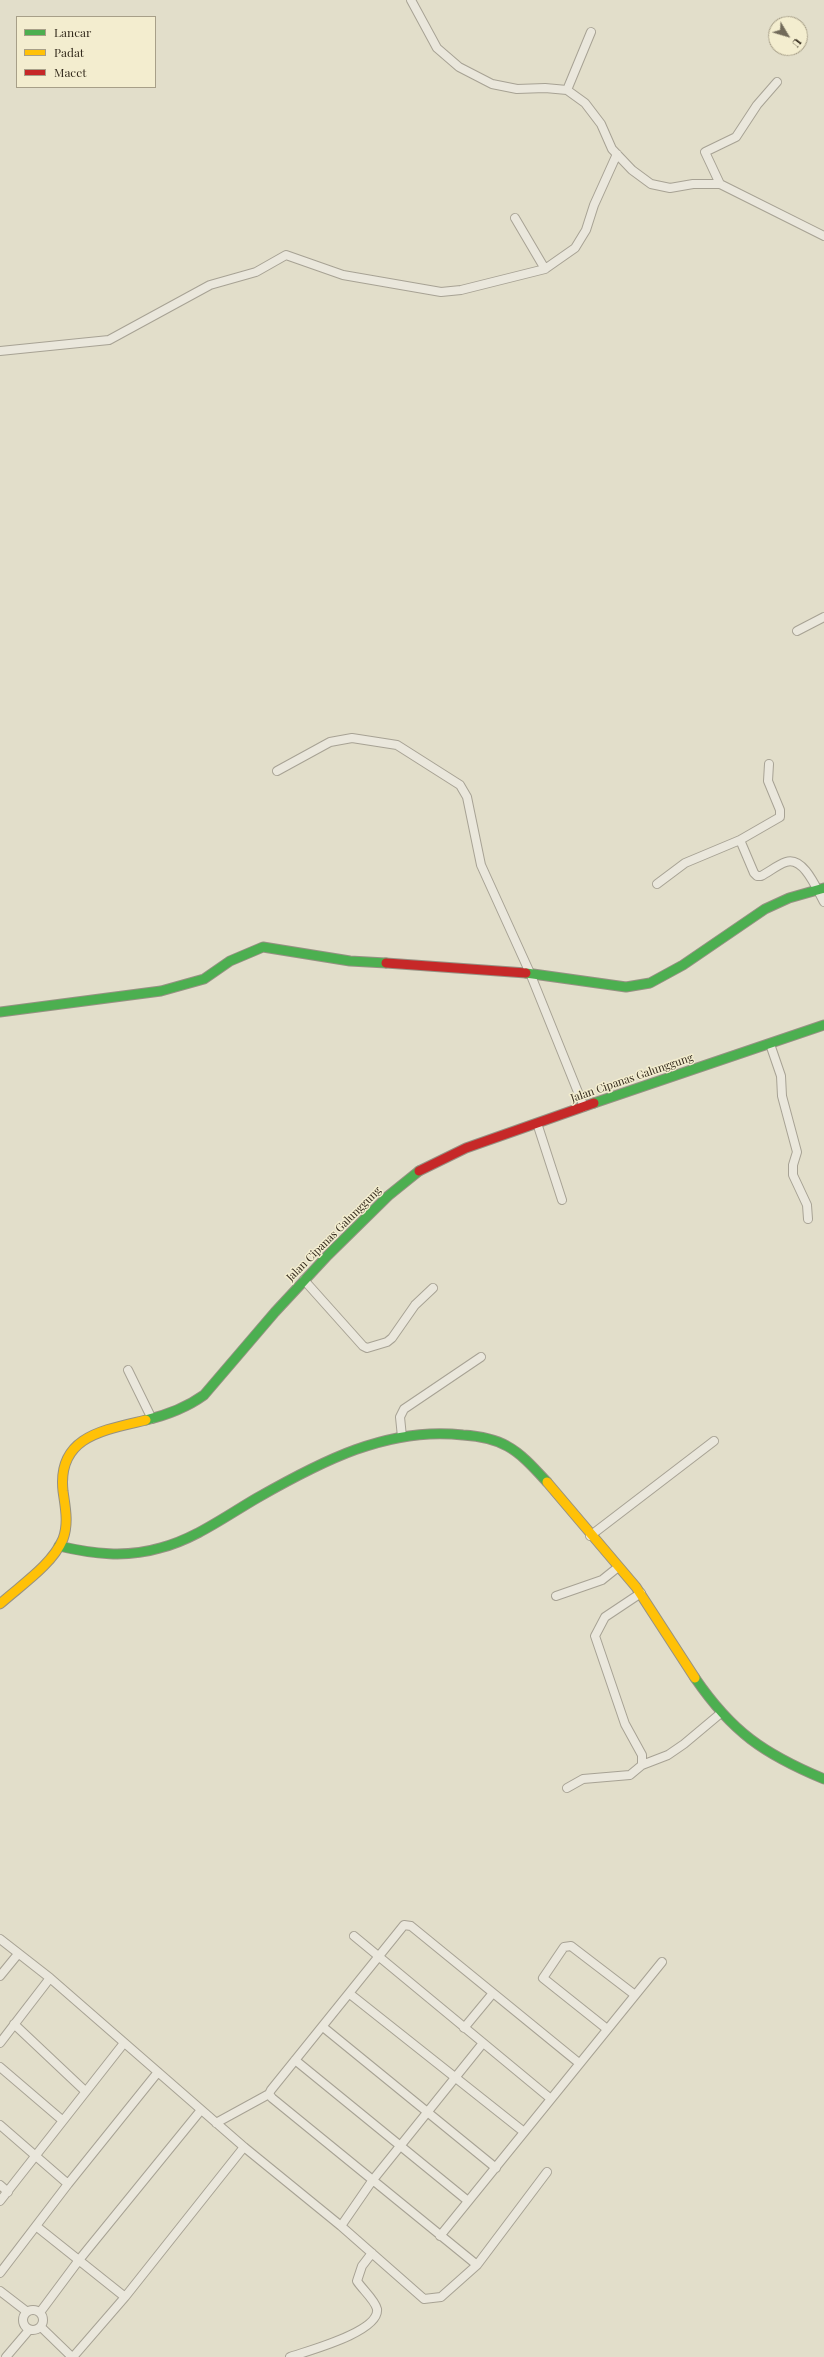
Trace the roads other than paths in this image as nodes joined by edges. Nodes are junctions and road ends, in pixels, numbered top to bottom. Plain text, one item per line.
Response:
1 (411, 0) edge
2 (591, 32) dead end
3 (777, 82) dead end
4 (567, 90) junction
5 (617, 154) junction
6 (720, 184) junction
7 (515, 218) dead end
8 (824, 236) edge
9 (545, 269) junction
10 (0, 351) edge
11 (824, 617) edge
12 (797, 631) dead end
13 (769, 764) dead end
14 (276, 771) dead end
15 (740, 840) junction
16 (657, 884) dead end
17 (821, 889) edge
18 (824, 902) edge
19 (530, 973) junction
20 (0, 1012) edge
21 (824, 1026) edge
22 (770, 1044) junction
23 (584, 1107) junction
24 (536, 1123) junction
25 (562, 1200) dead end
26 (808, 1219) dead end
27 (308, 1284) junction
28 (433, 1288) dead end
29 (481, 1357) dead end
30 (128, 1370) dead end
31 (152, 1419) junction
32 (402, 1437) junction
33 (714, 1441) dead end
34 (590, 1536) junction
35 (58, 1546) junction
36 (617, 1568) junction
37 (641, 1593) junction
38 (556, 1596) dead end
39 (0, 1604) edge
40 (721, 1713) junction
41 (642, 1765) junction
42 (824, 1779) edge
43 (567, 1788) dead end
44 (354, 1936) dead end
45 (0, 1939) edge
46 (18, 1954) junction
47 (379, 1957) junction
48 (662, 1962) dead end
49 (0, 1976) edge
50 (50, 1978) junction
51 (493, 1993) junction
52 (350, 1994) junction
53 (635, 1995) junction
54 (14, 2024) junction
55 (323, 2027) junction
56 (464, 2028) junction
57 (607, 2029) junction
58 (0, 2043) edge
59 (124, 2043) junction
60 (483, 2043) junction
61 (296, 2060) junction
62 (579, 2063) junction
63 (0, 2067) edge
64 (158, 2072) junction
65 (456, 2079) junction
66 (85, 2090) junction
67 (269, 2094) junction
68 (551, 2098) junction
69 (201, 2110) junction
70 (428, 2113) junction
71 (62, 2120) junction
72 (216, 2124) junction
73 (0, 2125) edge
74 (524, 2132) junction
75 (244, 2147) junction
76 (401, 2147) junction
77 (36, 2157) junction
78 (496, 2168) junction
79 (547, 2172) dead end
80 (372, 2181) junction
81 (68, 2184) junction
82 (0, 2185) edge
83 (8, 2192) junction
84 (0, 2201) edge
85 (468, 2201) junction
86 (36, 2226) junction
87 (341, 2226) junction
88 (440, 2236) junction
89 (372, 2253) junction
90 (79, 2260) junction
91 (477, 2265) junction
92 (0, 2273) edge
93 (0, 2292) edge
94 (125, 2297) junction
95 (26, 2311) junction
96 (41, 2312) junction
97 (41, 2327) junction
98 (29, 2330) junction
99 (6, 2357) edge
100 (72, 2357) edge
101 (290, 2357) edge

1 - 4 street
2 - 4 street
3 - 6 street
4 - 5 street
5 - 6 street
5 - 9 street
6 - 8 street
7 - 9 street
9 - 10 street
11 - 12 street
13 - 15 street
14 - 19 street
15 - 16 street
15 - 17 street
17 - 18 street
17 - 19 street
19 - 20 street
19 - 23 street
21 - 22 street, Jalan Cipanas Galunggung
22 - 23 street, Jalan Cipanas Galunggung
22 - 26 street
23 - 24 street, Jalan Cipanas Galunggung
24 - 25 street
24 - 27 street, Jalan Cipanas Galunggung
27 - 28 street
27 - 31 street, Jalan Cipanas Galunggung
29 - 32 street
30 - 31 street
31 - 35 street, Jalan Cipanas Galunggung
32 - 34 street
32 - 35 street
33 - 34 street
34 - 36 street
35 - 39 street, Jalan Cipanas Galunggung
36 - 37 street
36 - 38 street
37 - 40 street
37 - 41 street
40 - 41 street
40 - 42 street
41 - 43 street
44 - 47 street
45 - 46 street
46 - 49 street
46 - 50 street
47 - 51 street
47 - 52 street
47 - 56 street
48 - 53 street
50 - 54 street
50 - 59 street
51 - 56 street
51 - 62 street
52 - 55 street
52 - 65 street
53 - 57 street
53 - 57 street
54 - 58 street
54 - 66 street
55 - 61 street
55 - 70 street
56 - 60 street
57 - 62 street
59 - 64 street
59 - 66 street
60 - 65 street
60 - 68 street
61 - 67 street
61 - 76 street
62 - 68 street
63 - 71 street
64 - 69 street
64 - 81 street
65 - 70 street
65 - 74 street
66 - 71 street
67 - 72 street
67 - 80 street
68 - 74 street
69 - 72 street
69 - 90 street
70 - 76 street
70 - 78 street
71 - 77 street
72 - 75 street
73 - 77 street
74 - 78 street
75 - 87 street
75 - 94 street
76 - 80 street
76 - 85 street
77 - 81 street
77 - 83 street
78 - 85 street
79 - 91 street
80 - 87 street
80 - 88 street
81 - 86 street
82 - 83 street
83 - 84 street
85 - 88 street
86 - 90 street
86 - 92 street
87 - 89 street
88 - 91 street
89 - 91 street
89 - 101 street
90 - 94 street
90 - 96 street
93 - 95 street
94 - 100 street
95 - 96 street
95 - 98 street
96 - 97 street
97 - 98 street
97 - 100 street
98 - 99 street

